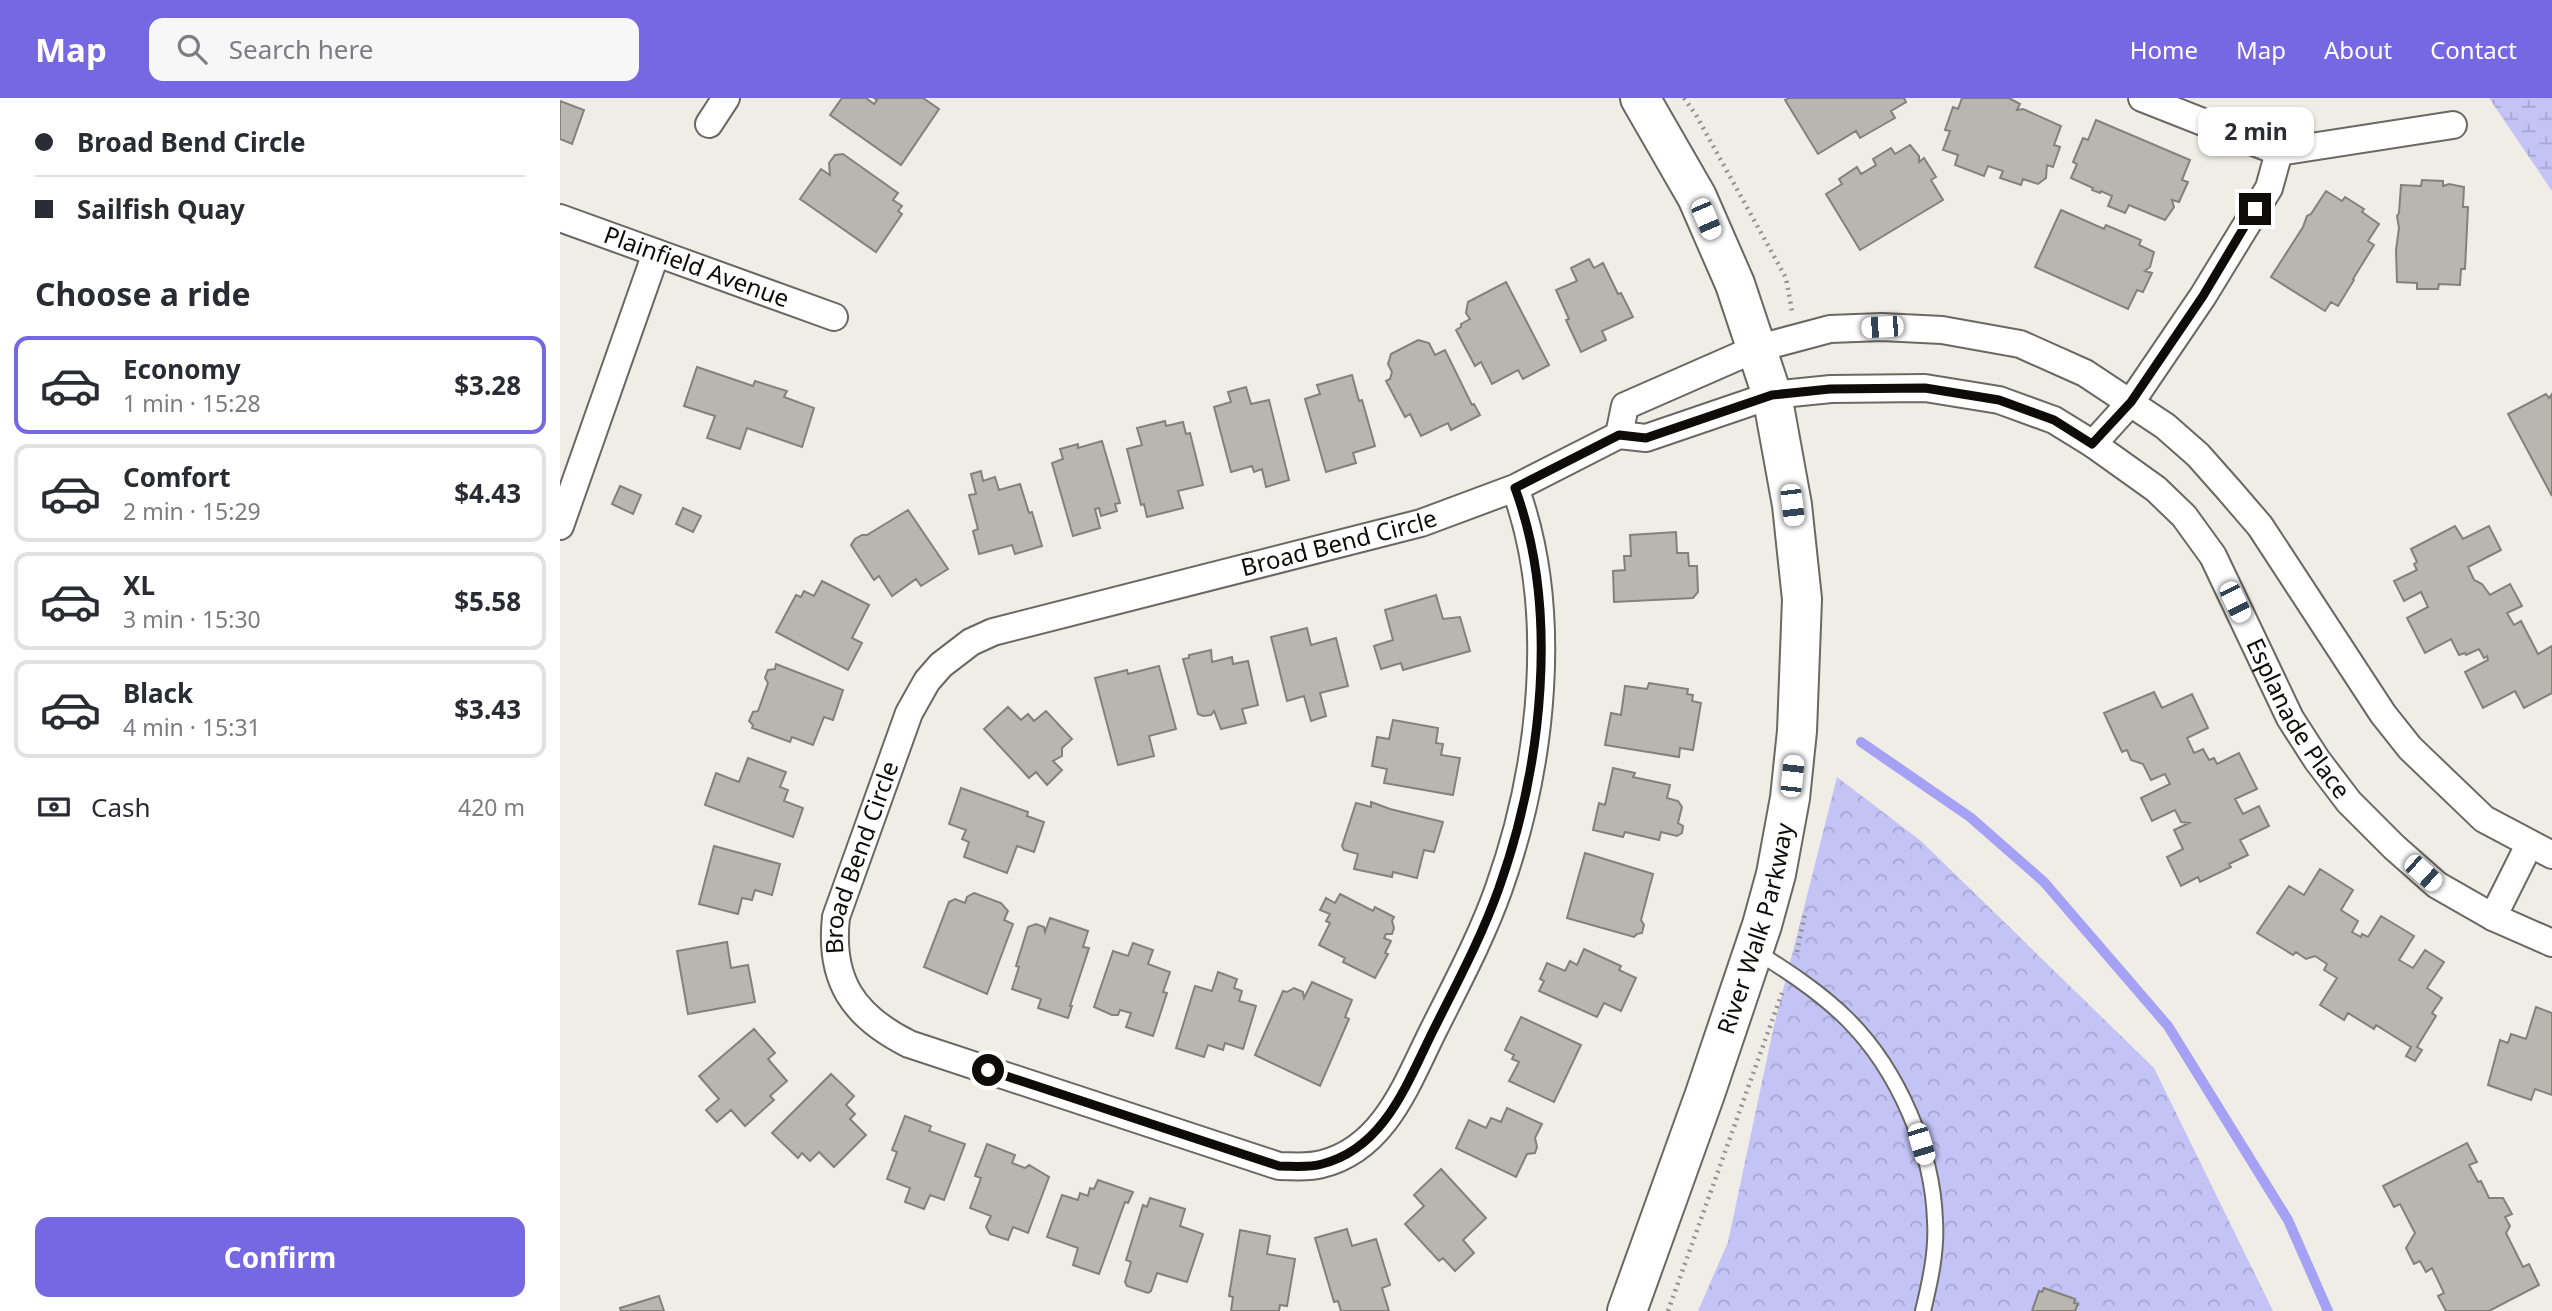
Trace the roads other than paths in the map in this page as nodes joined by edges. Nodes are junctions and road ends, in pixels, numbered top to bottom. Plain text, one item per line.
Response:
1 (726, 98) edge
2 (1640, 98) edge
3 (2143, 98) edge
4 (709, 124) dead end
5 (2453, 125) dead end
6 (2279, 152) junction
7 (560, 218) edge
8 (656, 253) junction
9 (834, 317) dead end
10 (1755, 349) junction
11 (1772, 395) junction
12 (2131, 402) junction
13 (1619, 435) junction
14 (2092, 444) junction
15 (1515, 488) junction
16 (560, 526) edge
17 (2541, 850) edge
18 (2493, 917) junction
19 (2552, 943) edge
20 (1754, 950) junction
21 (1627, 1311) edge
22 (1923, 1311) edge

1 - 4 street
2 - 10 street, River Walk Parkway
3 - 6 street
5 - 6 street
6 - 12 street
7 - 8 street, Plainfield Avenue
8 - 9 street, Plainfield Avenue
8 - 16 street
10 - 11 street, River Walk Parkway
10 - 12 street
10 - 13 street
11 - 13 street, Broad Bend Circle
11 - 14 street, Esplanade Place
11 - 20 street, River Walk Parkway
12 - 14 street
12 - 17 street
13 - 15 street, Broad Bend Circle
14 - 18 street, Esplanade Place
15 - 15 street, Broad Bend Circle
17 - 18 street
18 - 19 street, Esplanade Place
20 - 21 street, River Walk Parkway
20 - 22 lane

